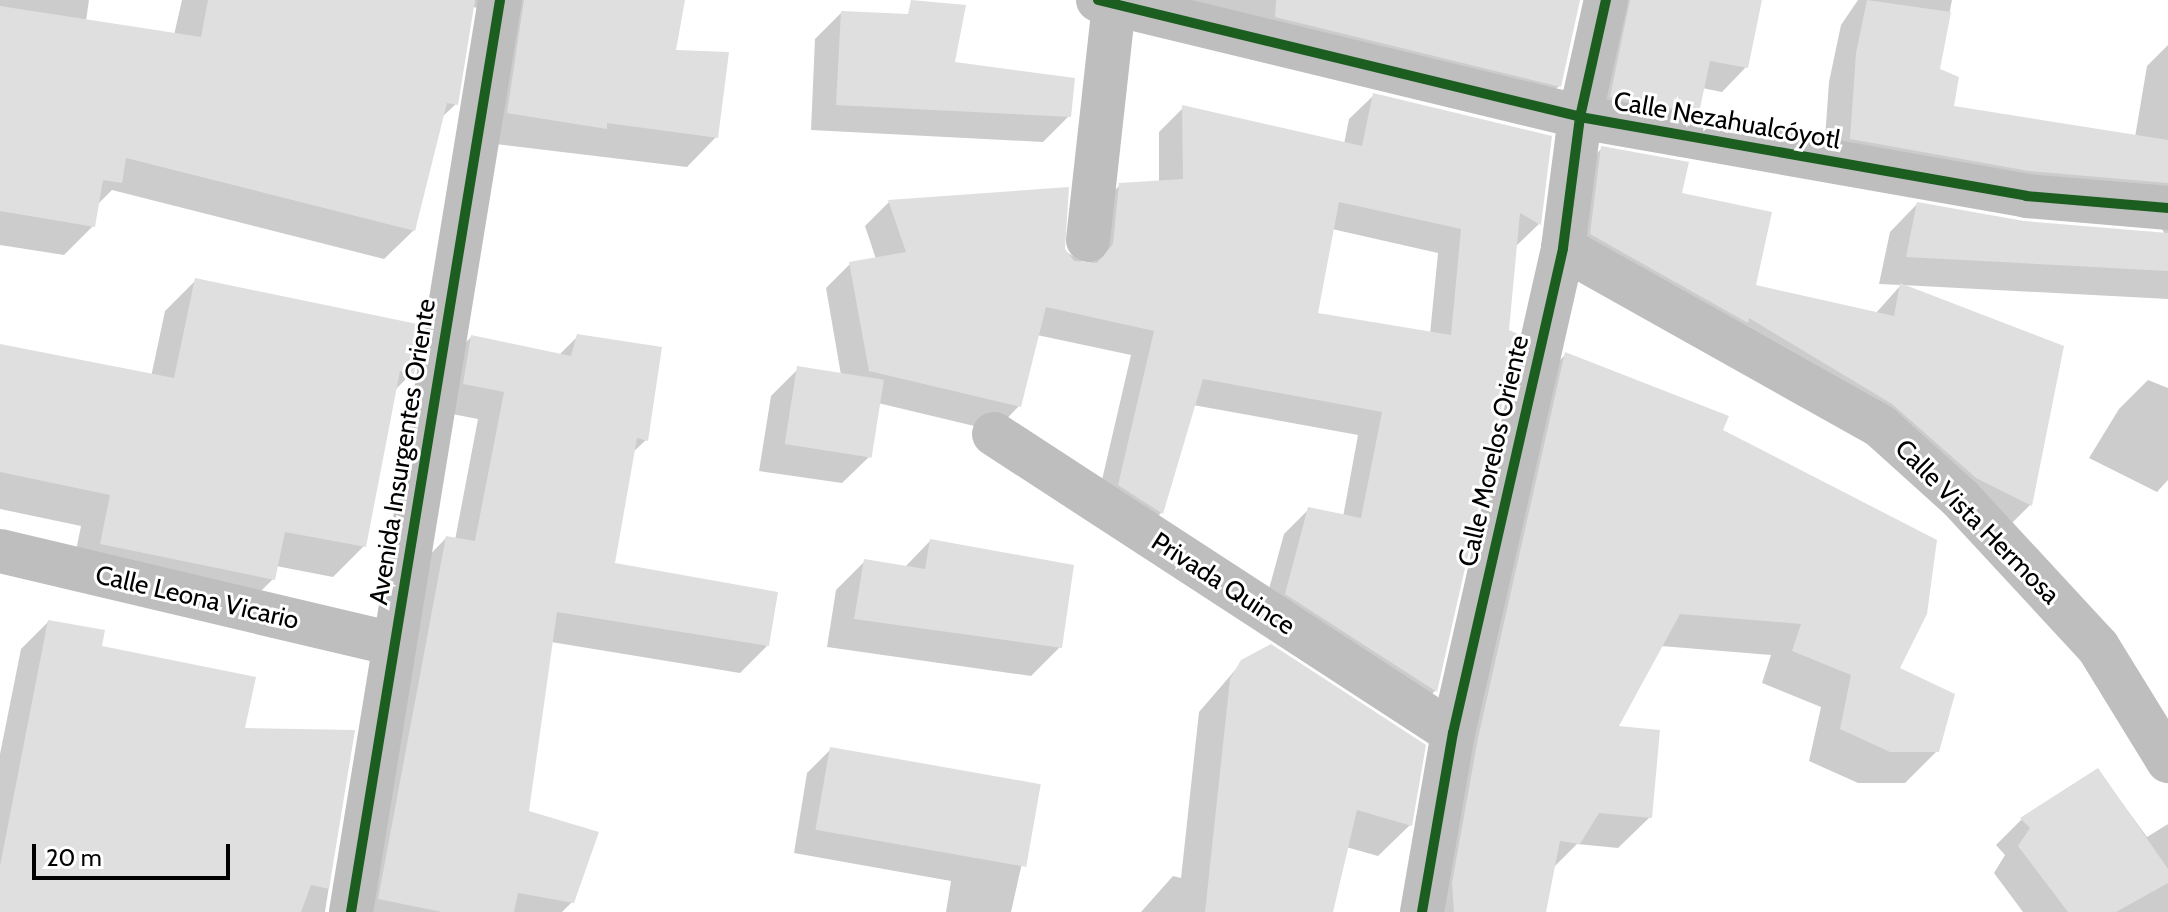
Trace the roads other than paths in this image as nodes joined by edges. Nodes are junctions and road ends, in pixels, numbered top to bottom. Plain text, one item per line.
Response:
1 (500, 0) edge
2 (1606, 0) edge
3 (1106, 2) edge
4 (1580, 117) junction
5 (2168, 208) edge
6 (1088, 240) dead end
7 (1563, 248) junction
8 (994, 434) dead end
9 (0, 551) edge
10 (394, 644) junction
11 (1453, 733) junction
12 (2168, 761) edge
13 (351, 912) edge
14 (1422, 912) edge

1 - 10 street, Avenida Insurgentes Oriente
2 - 4 street, Calle Morelos Oriente
3 - 4 street, Calle Nezahualcóyotl
3 - 6 street
4 - 5 street, Calle Nezahualcóyotl
4 - 7 street, Calle Morelos Oriente
7 - 11 street, Calle Morelos Oriente
7 - 12 street, Calle Vista Hermosa
8 - 11 street, Privada Quince
9 - 10 street, Calle Leona Vicario
10 - 13 street, Avenida Insurgentes Oriente
11 - 14 street, Calle Morelos Oriente

